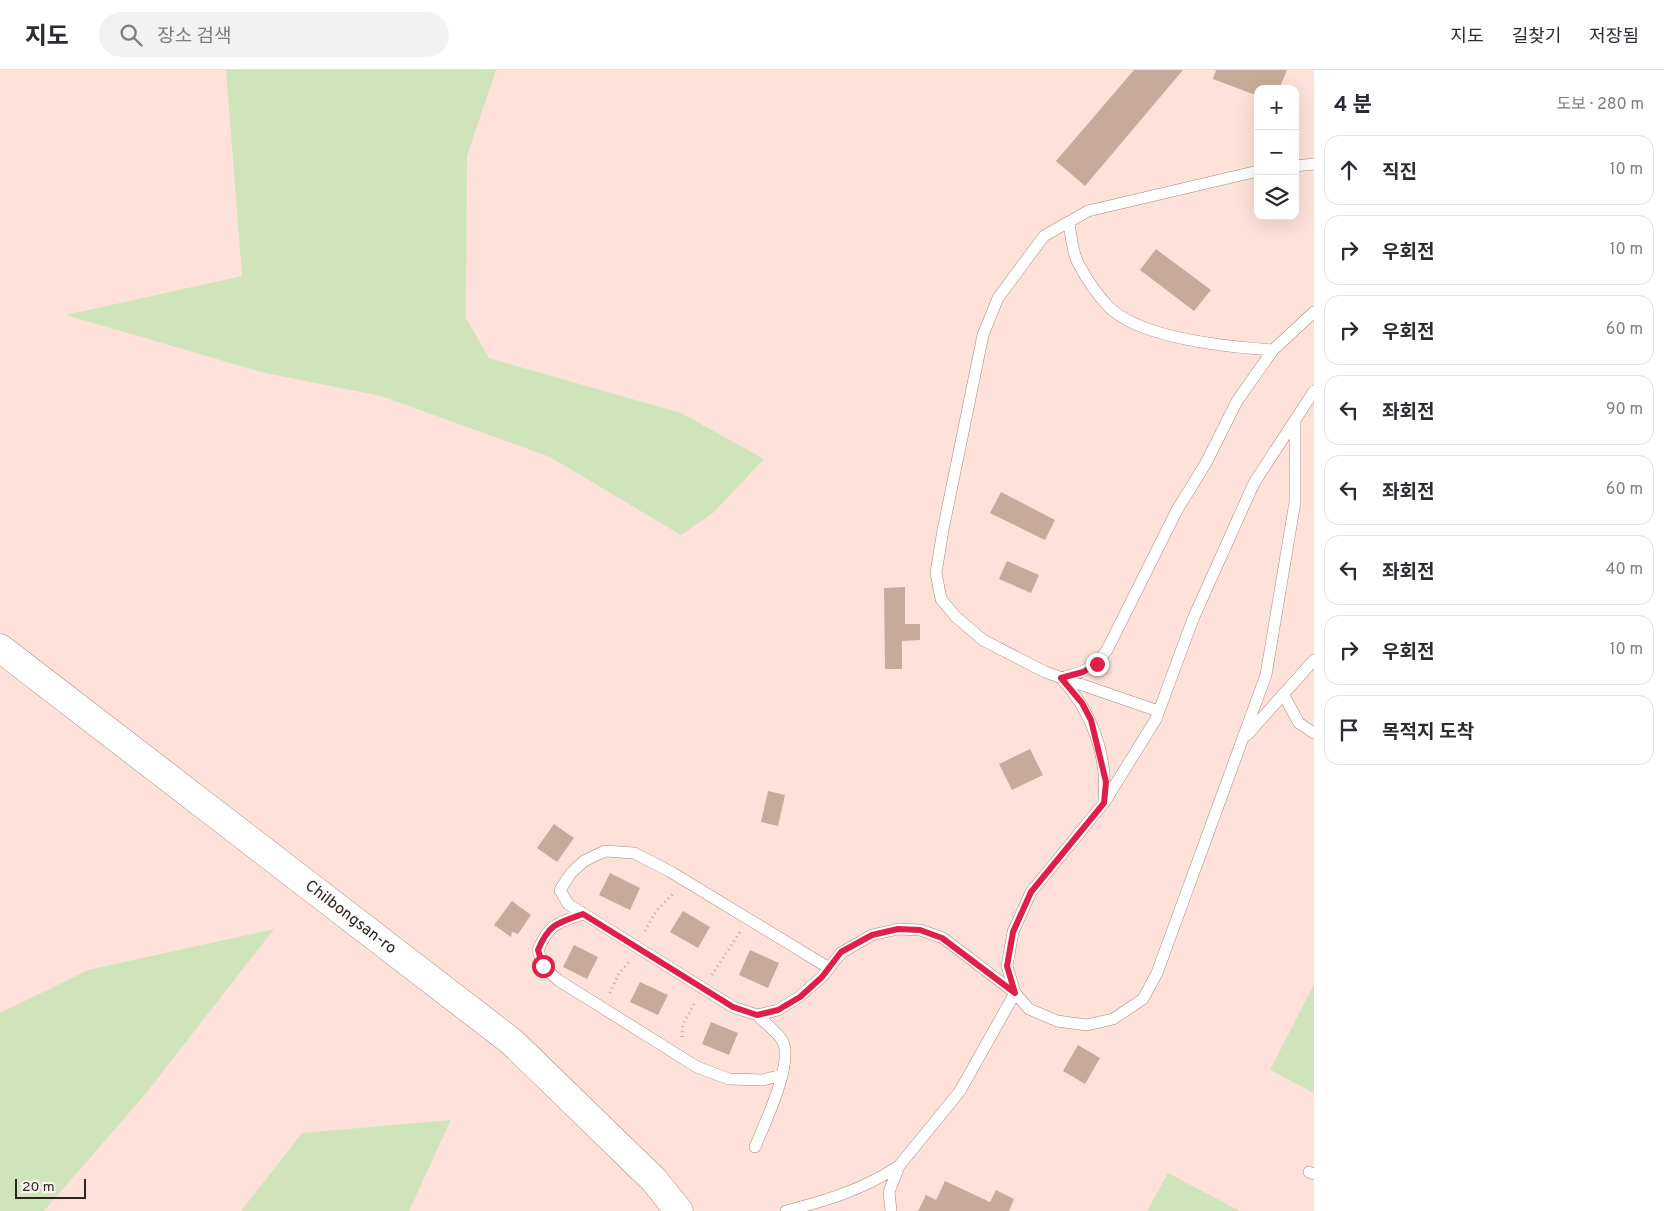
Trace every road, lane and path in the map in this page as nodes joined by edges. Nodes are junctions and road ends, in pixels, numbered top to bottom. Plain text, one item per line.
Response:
1 (1314, 164) edge
2 (1299, 166) edge
3 (1254, 172) edge
4 (1068, 222) junction
5 (1314, 312) edge
6 (1273, 350) junction
7 (1314, 392) edge
8 (1295, 420) junction
9 (0, 648) edge
10 (1314, 660) edge
11 (1061, 678) junction
12 (1283, 694) junction
13 (1158, 711) junction
14 (1314, 733) edge
15 (1242, 742) junction
16 (1104, 803) junction
17 (583, 914) junction
18 (829, 968) junction
19 (1015, 993) junction
20 (757, 1015) junction
21 (782, 1074) junction
22 (755, 1148) dead end
23 (899, 1166) junction
24 (679, 1211) edge
25 (786, 1211) edge
26 (891, 1211) edge

1 - 2 lane
3 - 4 lane
4 - 6 lane
4 - 11 lane
5 - 6 lane
6 - 11 lane
7 - 8 lane
8 - 13 lane
8 - 15 lane
9 - 24 street, Chilbongsan-ro
10 - 12 lane
11 - 13 lane
11 - 16 lane
12 - 14 lane
12 - 15 lane
13 - 16 lane
15 - 19 lane
16 - 19 lane
17 - 18 lane
17 - 20 lane
17 - 21 lane
18 - 19 lane
18 - 20 lane
19 - 23 lane
20 - 21 lane
21 - 22 lane
23 - 25 lane
23 - 26 lane

